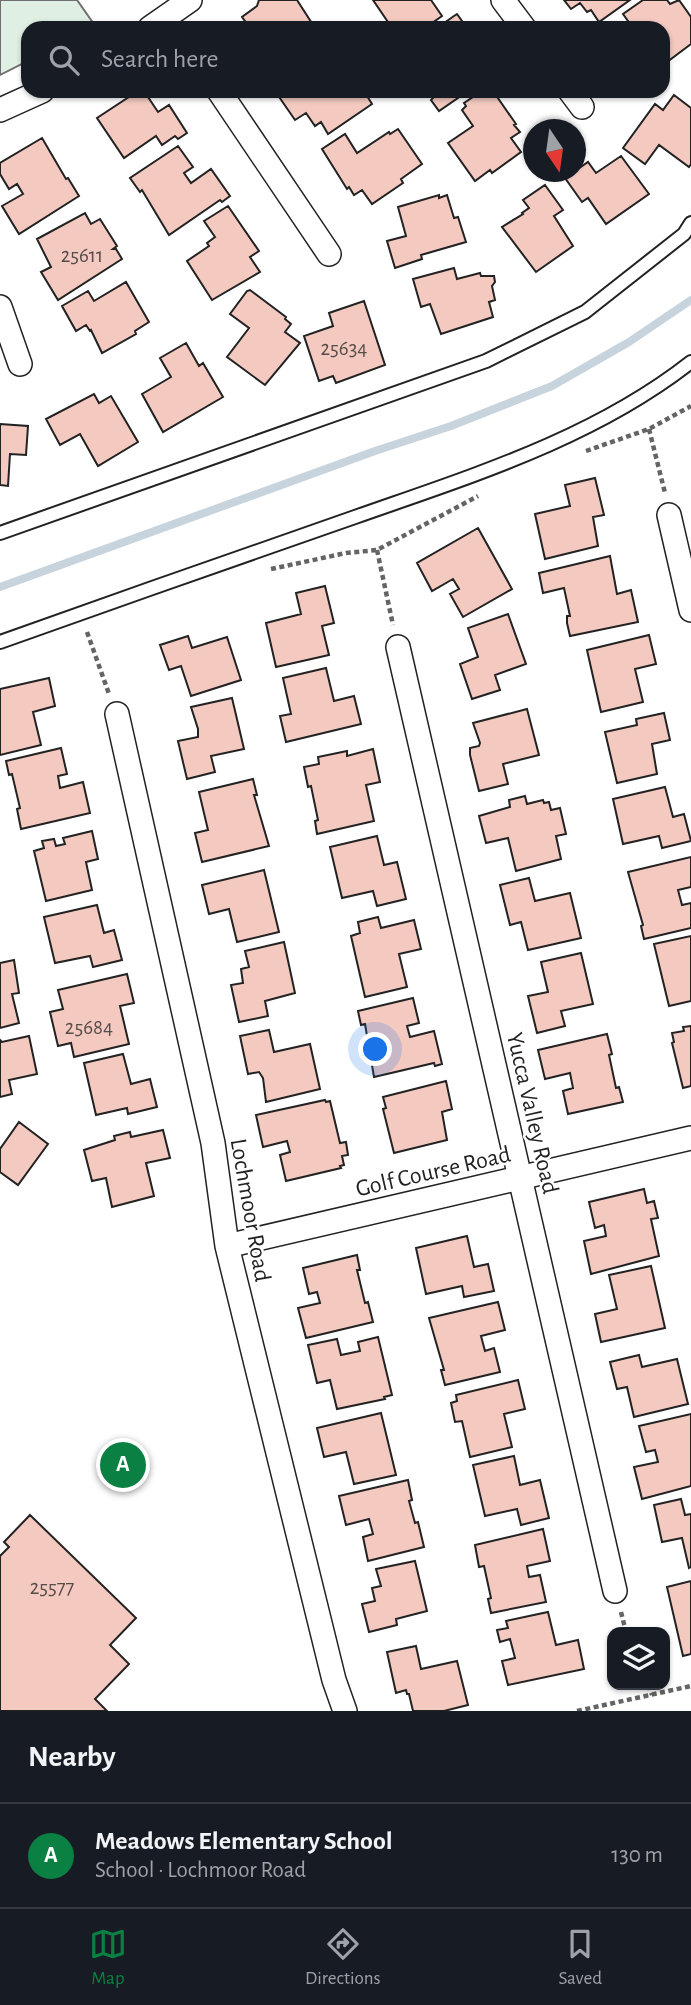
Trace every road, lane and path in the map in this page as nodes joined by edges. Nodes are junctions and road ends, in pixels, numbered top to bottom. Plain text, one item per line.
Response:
1 (190, 0) edge
2 (503, 0) edge
3 (168, 21) edge
4 (519, 21) edge
5 (27, 98) edge
6 (224, 98) edge
7 (0, 110) edge
8 (691, 223) edge
9 (329, 254) dead end
10 (0, 307) edge
11 (691, 362) edge
12 (20, 364) dead end
13 (649, 429) dead end
14 (669, 515) joint
15 (0, 533) edge
16 (377, 550) dead end
17 (691, 610) edge
18 (87, 632) dead end
19 (0, 642) edge
20 (398, 647) joint
21 (117, 714) joint
22 (691, 1138) edge
23 (521, 1177) junction
24 (227, 1246) junction
25 (615, 1591) dead end
26 (691, 1686) edge
27 (650, 1690) edge
28 (652, 1695) junction
29 (345, 1711) edge
30 (577, 1711) edge

1 - 3 street
2 - 4 street
5 - 7 street
6 - 9 street
8 - 15 lane
10 - 12 street
11 - 19 lane
13 - 14 path
14 - 17 street
16 - 20 path
18 - 21 path
20 - 23 street, Yucca Valley Road
21 - 24 street, Lochmoor Road
22 - 23 street, Golf Course Road
23 - 24 street, Golf Course Road
23 - 25 street, Yucca Valley Road
24 - 29 street, Lochmoor Road
26 - 28 path
27 - 28 path
28 - 30 path

